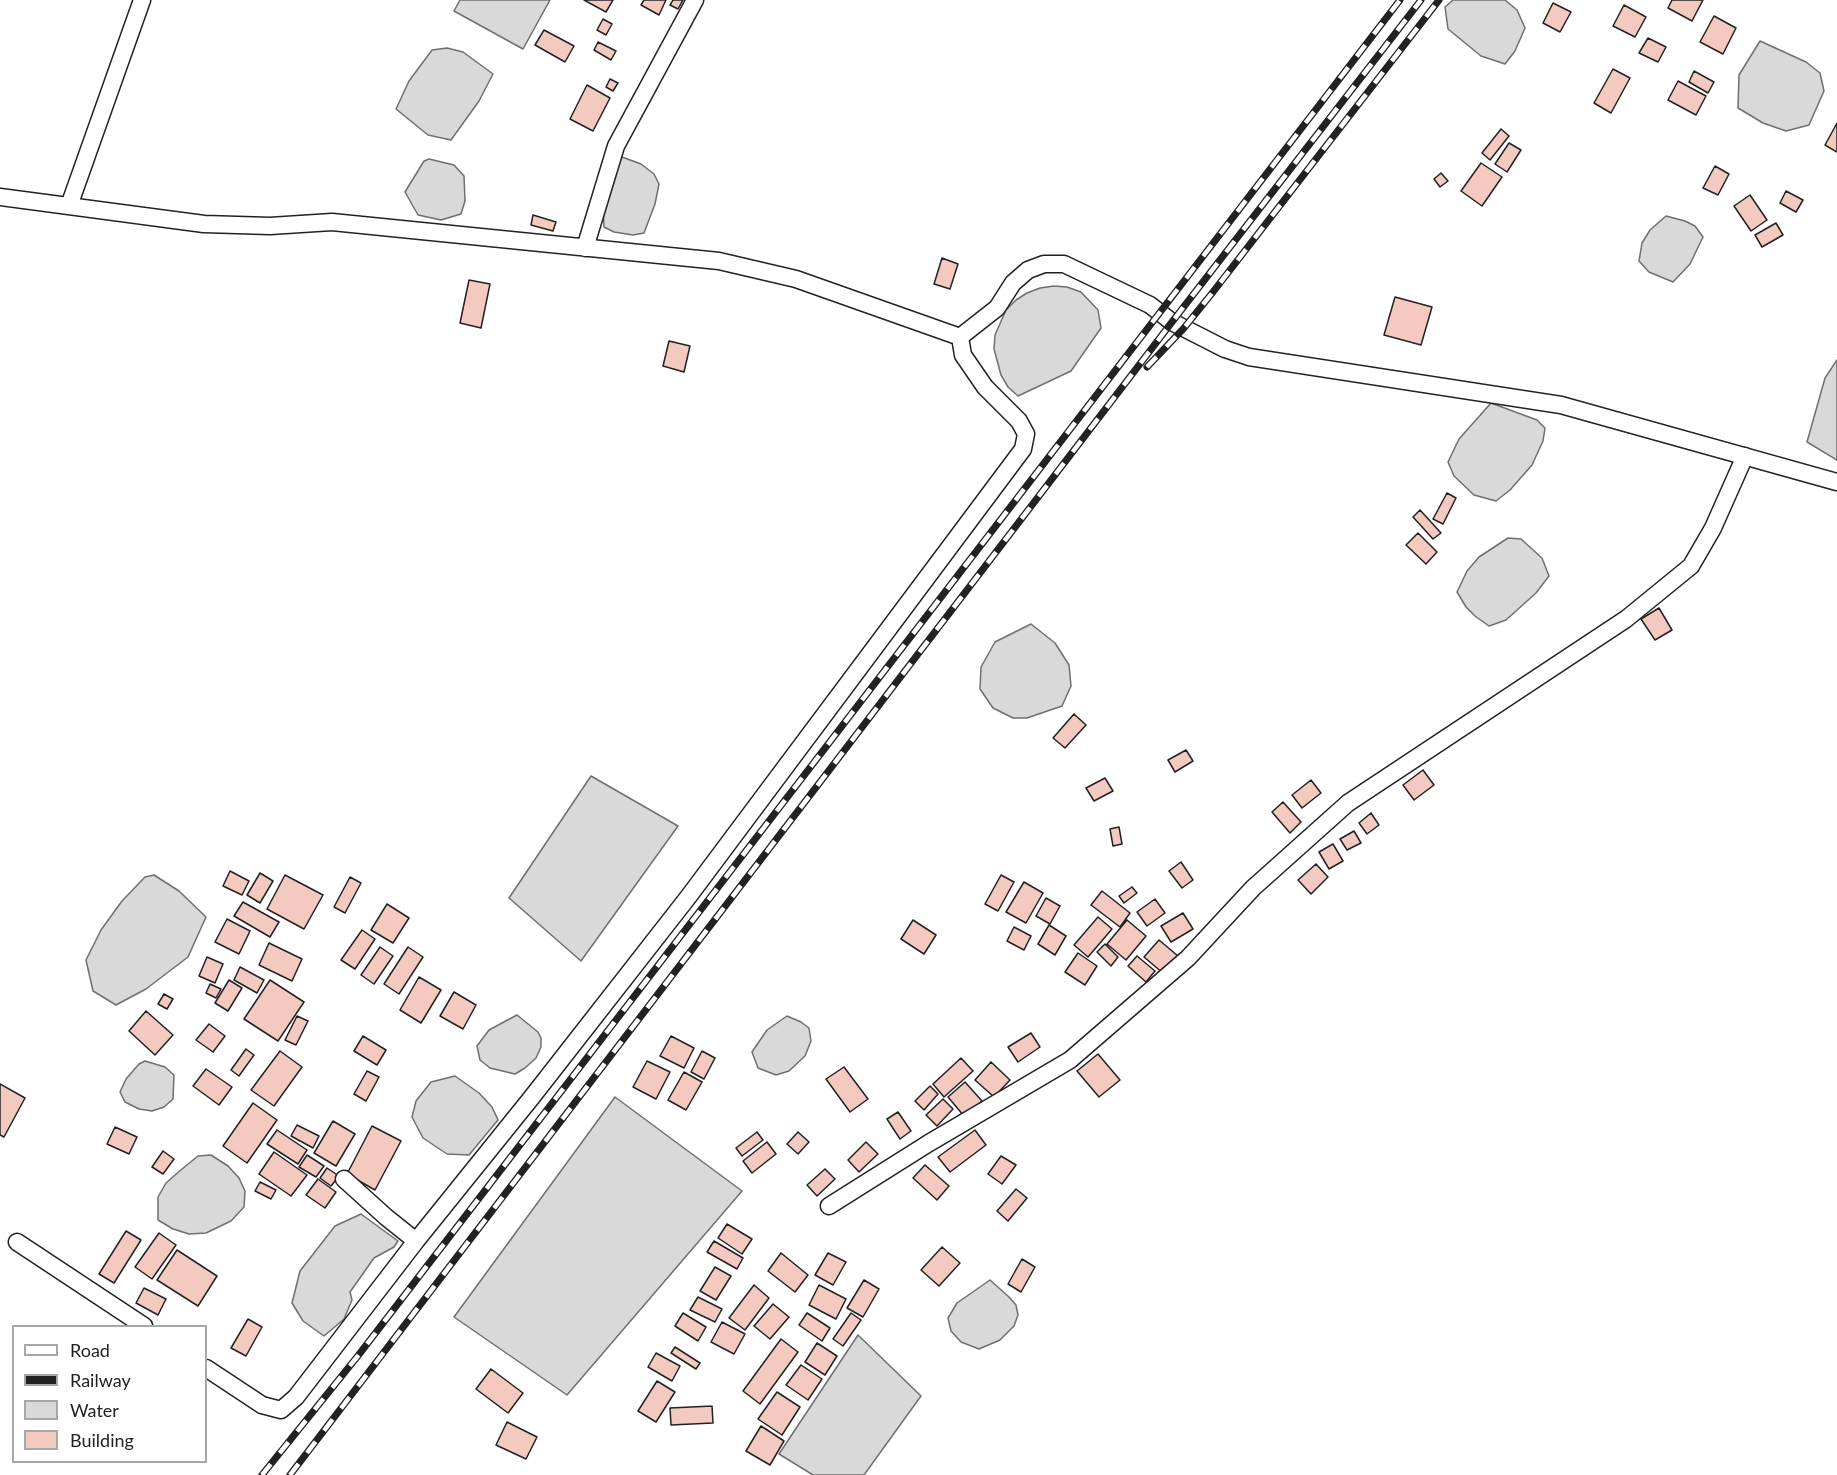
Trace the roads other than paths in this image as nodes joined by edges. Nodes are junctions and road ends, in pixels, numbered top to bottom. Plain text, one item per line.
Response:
1 (142, 0) edge
2 (695, 0) edge
3 (0, 197) edge
4 (69, 206) junction
5 (585, 248) junction
6 (960, 337) junction
7 (1745, 456) junction
8 (1837, 482) edge
9 (344, 1179) dead end
10 (829, 1206) dead end
11 (416, 1241) junction
12 (17, 1242) dead end
13 (142, 1325) edge
14 (207, 1369) edge

1 - 4 street
2 - 5 street
3 - 4 street
4 - 5 street
5 - 6 street
6 - 7 street
6 - 11 street
7 - 8 street
7 - 10 street
9 - 11 street
11 - 14 street
12 - 13 street

